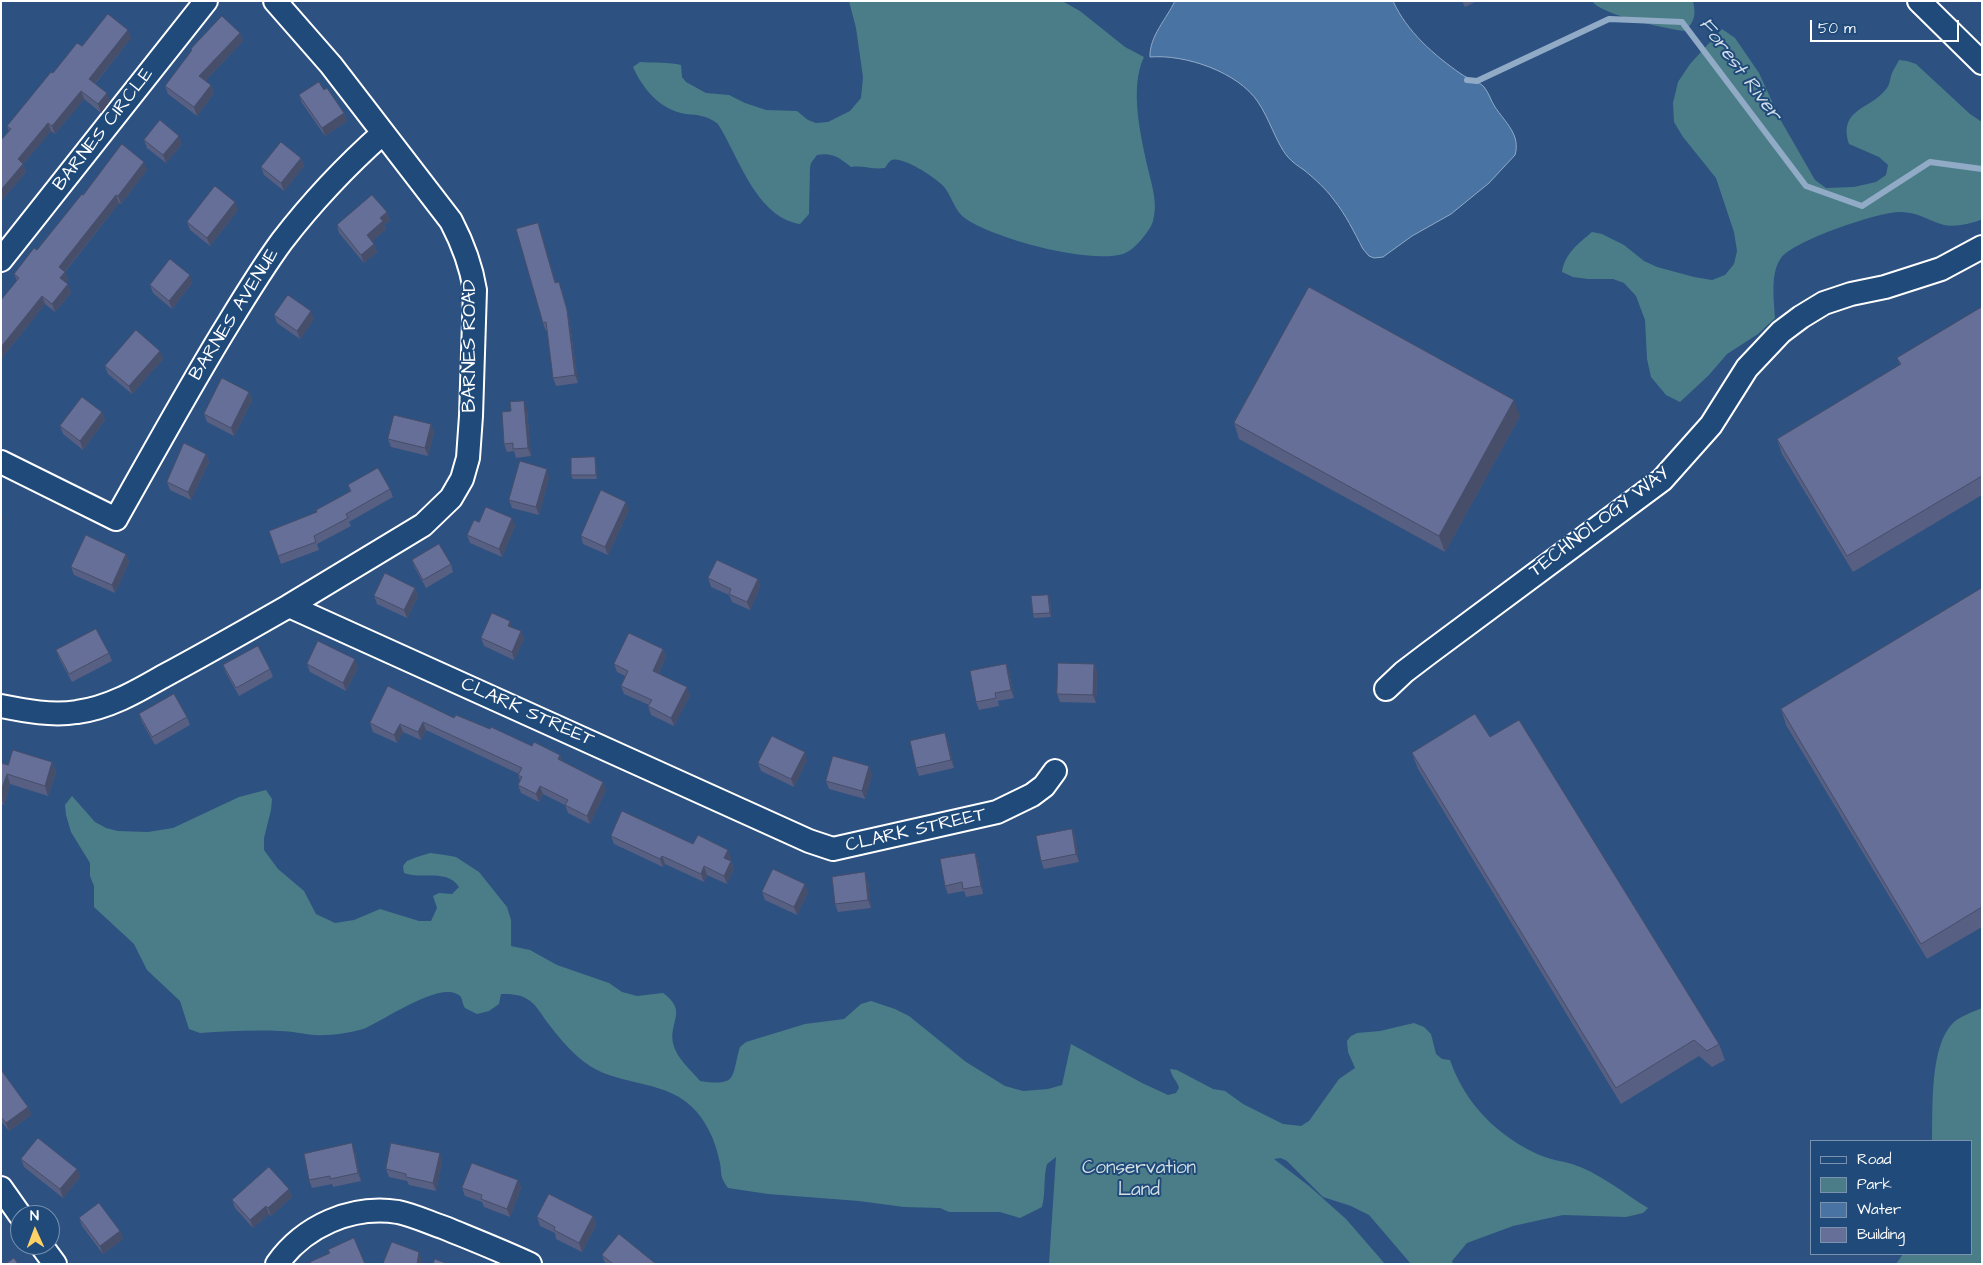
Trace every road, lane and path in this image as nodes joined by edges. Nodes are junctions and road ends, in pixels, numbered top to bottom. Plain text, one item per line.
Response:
1 (206, 1) edge
2 (275, 1) edge
3 (1919, 1) edge
4 (1982, 63) edge
5 (382, 133) junction
6 (1982, 247) edge
7 (1, 260) edge
8 (1, 462) edge
9 (289, 606) junction
10 (1386, 689) dead end
11 (1, 706) edge
12 (1055, 771) dead end
13 (1, 1188) edge
14 (13, 1205) edge
15 (277, 1264) edge
16 (530, 1264) edge

1 - 7 street, BARNES CIRCLE
2 - 5 street, BARNES ROAD
3 - 4 street
5 - 8 street, BARNES AVENUE
5 - 9 street, BARNES ROAD
6 - 10 street, TECHNOLOGY WAY
9 - 11 street
9 - 12 street, CLARK STREET
13 - 14 street
15 - 16 street

